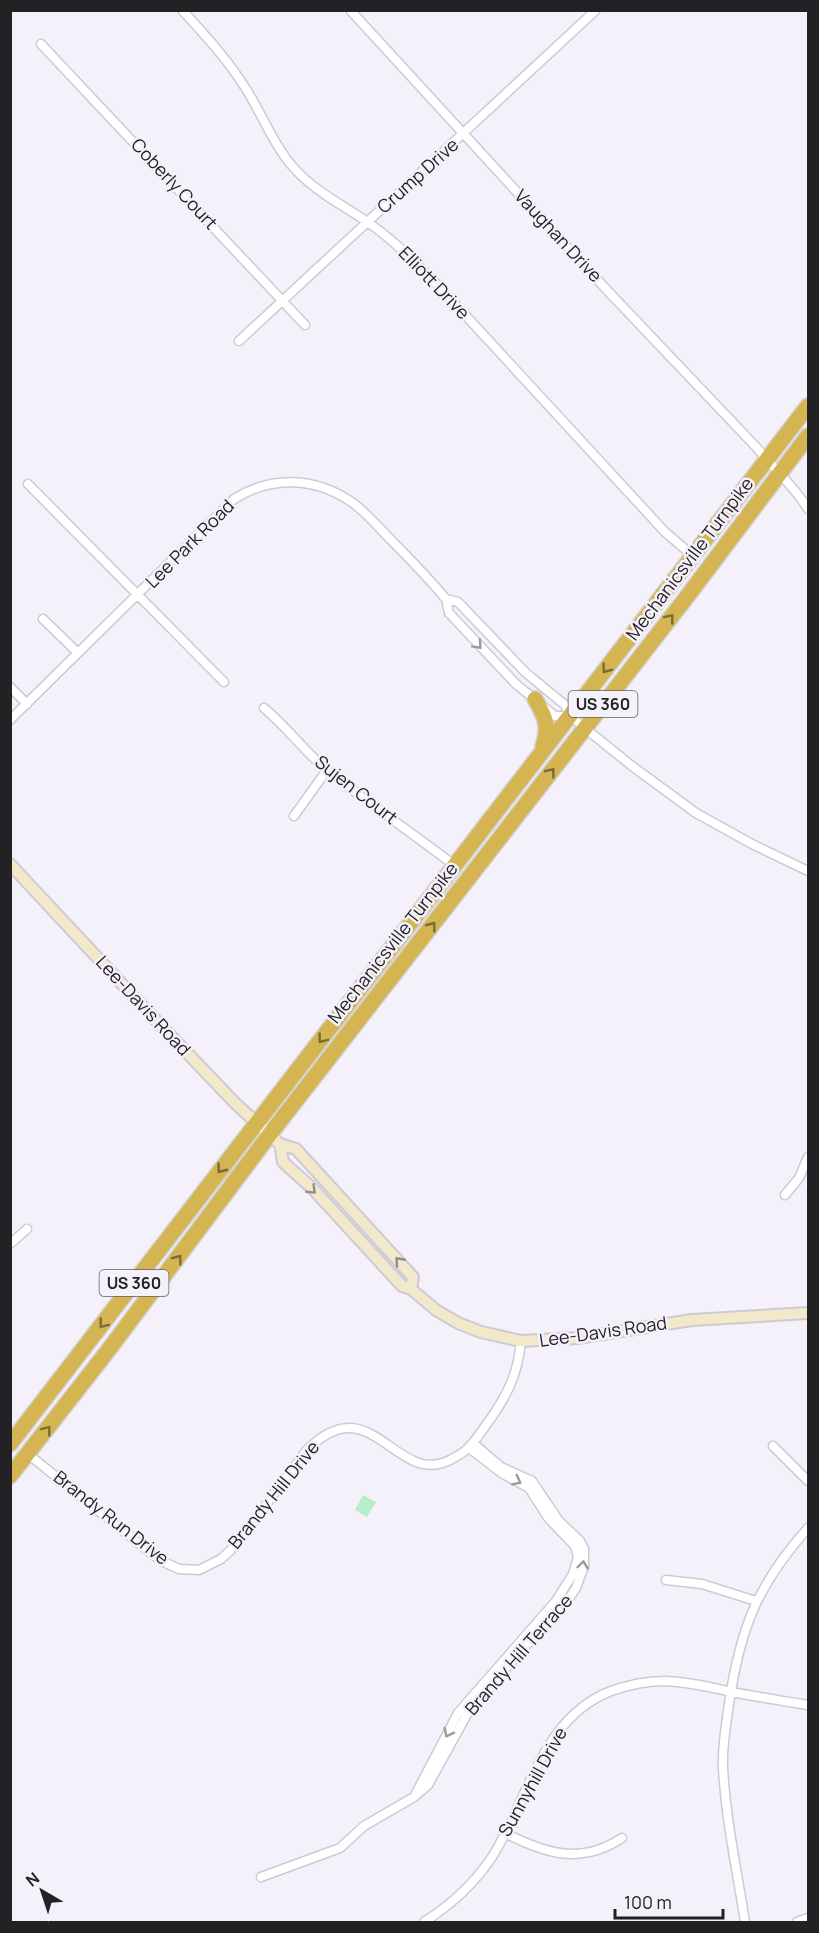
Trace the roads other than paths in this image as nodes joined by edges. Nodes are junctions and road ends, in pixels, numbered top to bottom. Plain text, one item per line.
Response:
1 (182, 10) edge
2 (350, 10) edge
3 (596, 10) edge
4 (42, 44) dead end
5 (463, 134) junction
6 (367, 222) junction
7 (283, 301) junction
8 (305, 326) dead end
9 (239, 341) dead end
10 (808, 406) edge
11 (808, 436) edge
12 (767, 460) junction
13 (779, 475) junction
14 (28, 484) dead end
15 (808, 509) edge
16 (693, 556) junction
17 (138, 595) junction
18 (446, 599) junction
19 (43, 619) dead end
20 (78, 653) junction
21 (224, 682) dead end
22 (10, 687) edge
23 (535, 699) junction
24 (27, 704) junction
25 (264, 708) dead end
26 (570, 716) junction
27 (10, 720) edge
28 (584, 728) junction
29 (539, 756) junction
30 (327, 770) junction
31 (294, 816) dead end
32 (10, 864) edge
33 (454, 865) junction
34 (808, 871) edge
35 (257, 1122) junction
36 (275, 1139) junction
37 (808, 1157) edge
38 (785, 1195) dead end
39 (334, 1212) junction
40 (27, 1229) dead end
41 (376, 1236) junction
42 (10, 1244) edge
43 (411, 1289) junction
44 (808, 1313) edge
45 (520, 1341) junction
46 (11, 1440) edge
47 (471, 1446) junction
48 (773, 1446) dead end
49 (28, 1454) junction
50 (10, 1476) edge
51 (808, 1481) edge
52 (808, 1528) edge
53 (199, 1570) joint
54 (666, 1580) dead end
55 (756, 1601) junction
56 (731, 1691) junction
57 (808, 1705) edge
58 (505, 1833) junction
59 (622, 1838) dead end
60 (261, 1877) dead end
61 (808, 1918) edge
62 (424, 1923) edge
63 (745, 1923) edge
64 (797, 1923) edge

1 - 6 street, Elliott Drive
2 - 5 street, Vaughan Drive
3 - 5 street, Crump Drive
4 - 7 street, Coberly Court
5 - 6 street, Crump Drive
5 - 12 street, Vaughan Drive
6 - 7 street, Crump Drive
6 - 16 street, Elliott Drive
7 - 8 street, Coberly Court
7 - 9 street, Crump Drive
10 - 12 highway, Mechanicsville Turnpike / US 360
11 - 13 highway, Mechanicsville Turnpike / US 360
12 - 13 street, Vaughan Drive
12 - 16 highway, Mechanicsville Turnpike / US 360
13 - 15 street, Vaughan Drive
28 -> 13 highway, Mechanicsville Turnpike / US 360
14 - 17 street
16 -> 26 highway, Mechanicsville Turnpike / US 360
17 - 18 street, Lee Park Road
17 - 20 street, Lee Park Road
17 - 21 street
18 -> 23 street, Lee Park Road
18 - 26 street, Lee Park Road
19 - 20 street
20 - 24 street, Lee Park Road
22 - 24 street
23 - 26 street, Lee Park Road
23 - 29 highway
24 - 27 street, Lee Park Road
25 - 30 street, Sujen Court
26 - 28 street
26 - 29 highway, Mechanicsville Turnpike / US 360
28 - 34 street
36 -> 28 highway, Mechanicsville Turnpike / US 360
29 - 33 highway, Mechanicsville Turnpike / US 360
30 - 31 street
30 - 33 street, Sujen Court
32 - 35 main road, Lee-Davis Road
33 -> 35 highway, Mechanicsville Turnpike / US 360
35 - 36 main road, Lee-Davis Road
35 -> 46 highway, Mechanicsville Turnpike / US 360
36 -> 39 main road, Lee-Davis Road
36 - 41 main road, Lee-Davis Road
49 -> 36 highway, Mechanicsville Turnpike / US 360
37 - 38 street
39 - 41 main road
39 - 43 main road, Lee-Davis Road
40 - 42 street
43 -> 41 main road, Lee-Davis Road
43 - 45 main road, Lee-Davis Road
44 - 45 main road, Lee-Davis Road
45 - 47 street, Brandy Hill Drive
46 - 49 main road
47 - 53 street, Brandy Hill Drive
47 - 60 street, Brandy Hill Terrace
48 - 51 street
49 - 50 highway, Mechanicsville Turnpike / US 360
49 - 53 street, Brandy Run Drive
52 - 55 street
54 - 55 street
55 - 56 street
56 - 57 street, Sunnyhill Drive
56 - 58 street, Sunnyhill Drive
56 - 63 street
58 - 59 street
58 - 62 street, Sunnyhill Drive
61 - 64 street

